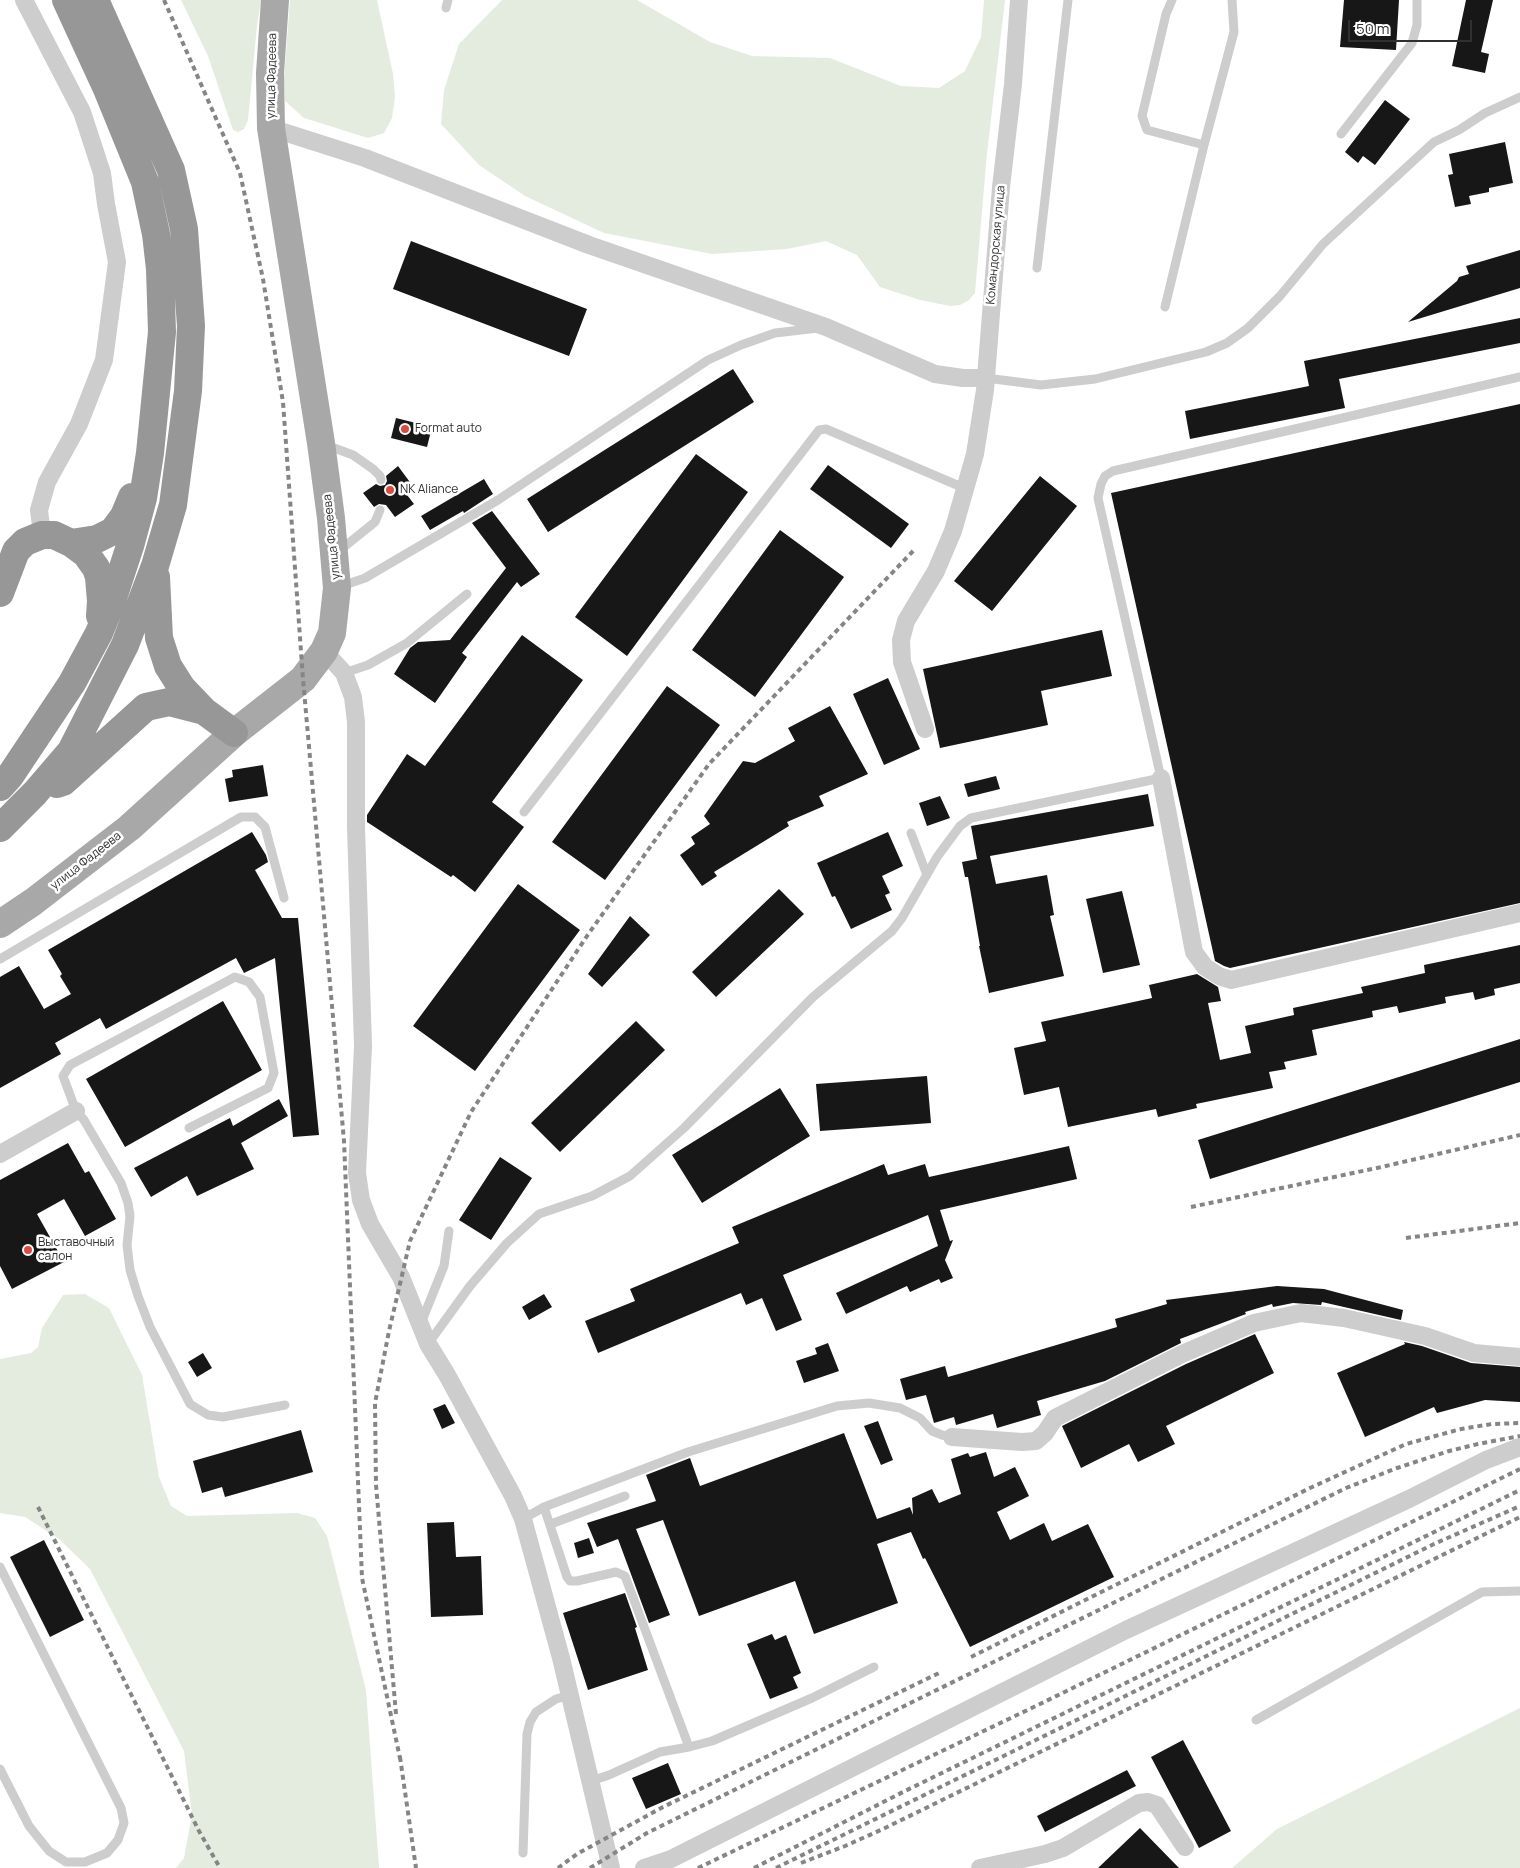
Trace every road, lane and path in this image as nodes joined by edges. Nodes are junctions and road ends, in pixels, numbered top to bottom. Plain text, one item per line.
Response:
1 (24, 0) edge
2 (66, 0) edge
3 (95, 0) edge
4 (275, 0) edge
5 (1019, 0) edge
6 (1068, 0) edge
7 (1172, 0) edge
8 (1232, 0) edge
9 (1417, 0) edge
10 (1520, 97) edge
11 (272, 128) junction
12 (1341, 134) dead end
13 (1204, 145) junction
14 (1038, 268) dead end
15 (1165, 307) dead end
16 (826, 327) junction
17 (1520, 377) edge
18 (986, 378) junction
19 (321, 443) junction
20 (150, 454) junction
21 (381, 480) dead end
22 (964, 488) junction
23 (380, 510) dead end
24 (42, 535) junction
25 (71, 543) junction
26 (335, 555) junction
27 (156, 566) junction
28 (337, 588) junction
29 (0, 593) edge
30 (467, 594) dead end
31 (99, 633) junction
32 (324, 650) junction
33 (344, 673) junction
34 (204, 711) junction
35 (925, 729) dead end
36 (234, 733) junction
37 (1161, 778) junction
38 (0, 787) edge
39 (35, 793) junction
40 (524, 812) dead end
41 (0, 828) edge
42 (912, 832) dead end
43 (927, 875) junction
44 (284, 898) dead end
45 (1520, 914) edge
46 (0, 924) edge
47 (0, 959) edge
48 (76, 1111) junction
49 (188, 1128) dead end
50 (0, 1154) edge
51 (449, 1231) dead end
52 (420, 1326) junction
53 (428, 1344) junction
54 (1520, 1357) edge
55 (284, 1405) dead end
56 (952, 1437) joint
57 (1520, 1447) edge
58 (625, 1496) dead end
59 (544, 1507) junction
60 (523, 1519) junction
61 (551, 1524) junction
62 (0, 1566) edge
63 (1520, 1591) edge
64 (874, 1668) dead end
65 (570, 1695) junction
66 (1256, 1720) dead end
67 (689, 1747) junction
68 (0, 1769) edge
69 (591, 1781) junction
70 (1185, 1847) dead end
71 (524, 1853) dead end
72 (611, 1868) edge
73 (644, 1868) edge
74 (980, 1868) edge

1 - 24 street
2 - 20 highway
3 - 27 highway
4 - 11 main road, улица Фадеева
5 - 18 street, Командорская улица
6 - 14 lane
7 - 13 lane
8 - 13 lane
9 - 12 lane
10 - 18 lane
11 - 16 street
11 - 19 main road, улица Фадеева
13 - 15 lane
16 - 18 street
16 - 28 lane
17 - 37 lane
18 - 22 street, Командорская улица
19 - 21 lane
19 - 26 main road, улица Фадеева
20 - 25 highway
20 - 31 highway
22 - 35 street, Командорская улица
22 - 40 lane
23 - 26 lane
24 - 25 highway
24 - 29 highway
25 - 31 highway
26 - 28 main road, улица Фадеева
27 - 34 highway
27 - 39 highway
28 - 32 main road, улица Фадеева
30 - 33 lane
31 - 38 highway
32 - 33 street
32 - 36 main road, улица Фадеева
33 - 52 street
34 - 36 highway
34 - 39 highway
36 - 46 main road, улица Фадеева
37 - 43 lane
37 - 45 street
39 - 41 highway
42 - 43 lane
43 - 53 lane
44 - 47 lane
48 - 49 lane
48 - 50 street
48 - 55 lane
51 - 52 lane
52 - 53 street
53 - 60 street
54 - 56 street
56 - 59 lane
57 - 73 street
58 - 61 lane
59 - 60 lane
59 - 61 lane
60 - 65 street
61 - 67 lane
62 - 68 lane
63 - 66 lane
64 - 67 lane
65 - 69 street
65 - 71 lane
67 - 69 lane
69 - 72 street
70 - 74 street

